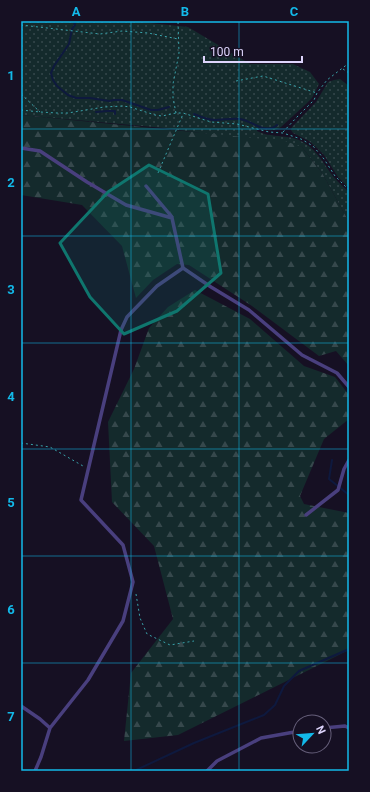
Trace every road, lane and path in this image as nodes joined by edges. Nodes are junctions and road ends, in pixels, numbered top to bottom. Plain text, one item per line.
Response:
1 (178, 21) edge
2 (21, 25) edge
3 (178, 39) junction
4 (349, 63) edge
5 (342, 68) junction
6 (349, 73) edge
7 (236, 81) dead end
8 (317, 93) junction
9 (21, 94) edge
10 (21, 110) edge
11 (40, 112) junction
12 (176, 113) junction
13 (183, 113) junction
14 (283, 133) junction
15 (21, 148) edge
16 (158, 173) dead end
17 (146, 186) dead end
18 (349, 190) edge
19 (172, 218) junction
20 (184, 268) junction
21 (349, 387) edge
22 (21, 443) edge
23 (349, 460) edge
24 (88, 470) junction
25 (306, 515) dead end
26 (133, 582) junction
27 (194, 641) dead end
28 (21, 706) edge
29 (332, 727) edge
30 (50, 728) junction
31 (349, 728) edge
32 (292, 732) edge
33 (35, 771) edge
34 (207, 771) edge

1 - 3 path
2 - 3 path
3 - 12 path
4 - 5 path
5 - 6 path
5 - 8 path
7 - 8 path
8 - 14 path
9 - 11 path
10 - 11 path
11 - 12 path
12 - 13 path
13 - 14 path
13 - 16 path
14 - 18 path
15 - 19 lane
17 - 19 lane
19 - 20 lane
20 - 21 lane
20 - 24 lane
22 - 24 path
23 - 25 lane
24 - 26 lane
26 - 27 path
26 - 30 lane
28 - 30 lane
29 - 31 lane
30 - 33 lane
32 - 34 lane

